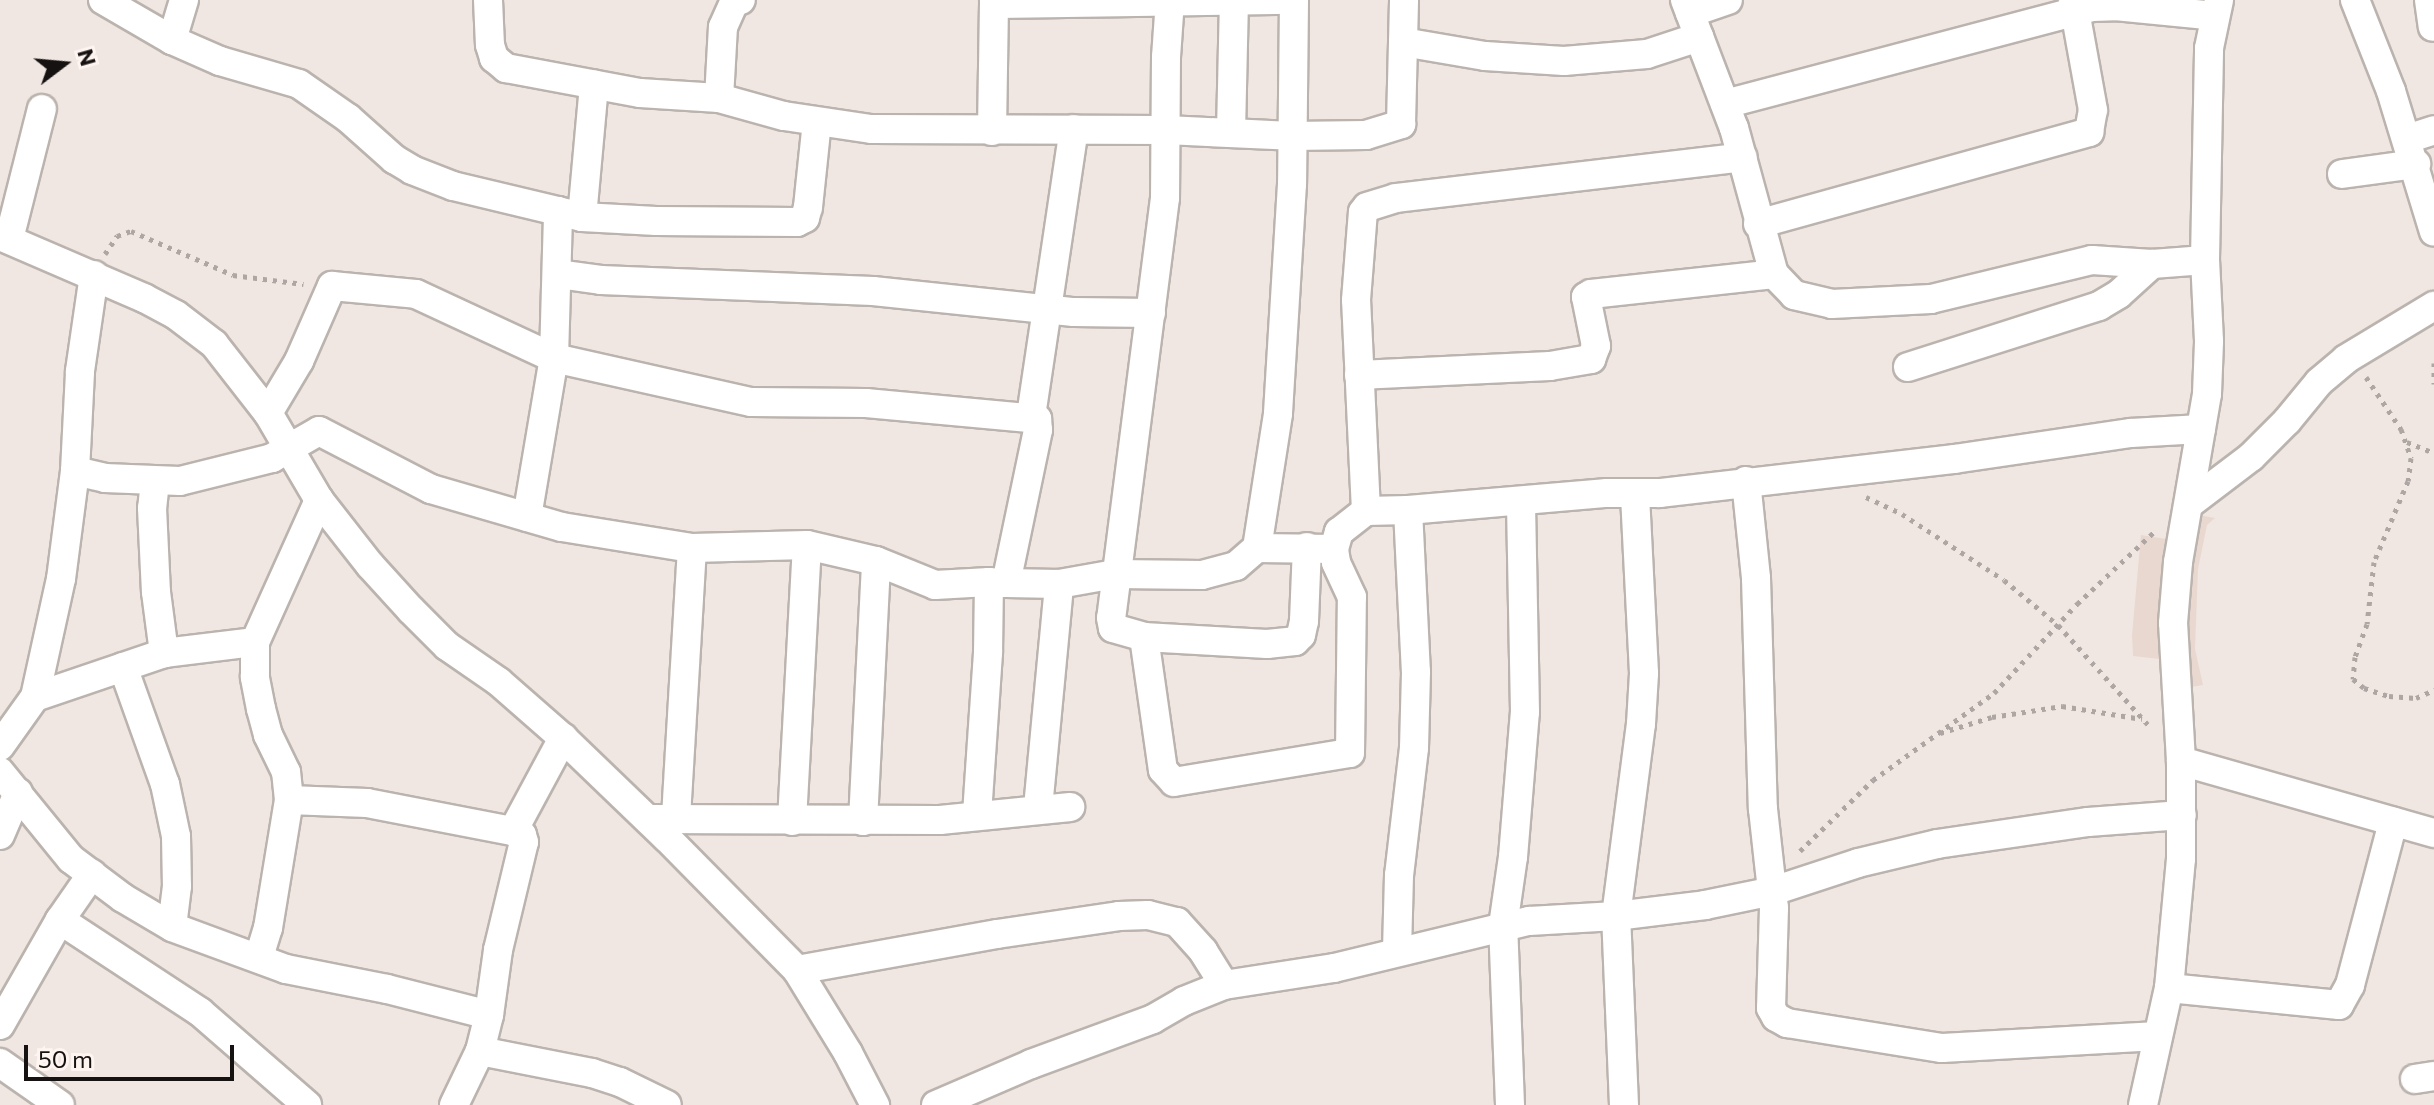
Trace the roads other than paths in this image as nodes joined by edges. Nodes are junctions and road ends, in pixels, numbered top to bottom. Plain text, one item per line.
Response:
1 (184, 0) edge
2 (488, 0) edge
3 (741, 0) edge
4 (1170, 0) edge
5 (1279, 0) edge
6 (1294, 0) edge
7 (1728, 0) edge
8 (2355, 0) edge
9 (2429, 0) edge
10 (994, 2) edge
11 (117, 3) edge
12 (1234, 3) junction
13 (2074, 6) edge
14 (2217, 8) edge
15 (1398, 14) edge
16 (1691, 17) edge
17 (2433, 27) edge
18 (172, 40) junction
19 (594, 85) junction
20 (719, 98) junction
21 (1725, 104) junction
22 (42, 109) dead end
23 (817, 122) junction
24 (1074, 129) junction
25 (1166, 130) junction
26 (2434, 130) edge
27 (992, 131) junction
28 (1231, 132) junction
29 (1291, 136) junction
30 (2412, 152) junction
31 (1743, 157) junction
32 (2342, 174) dead end
33 (570, 214) junction
34 (1758, 224) junction
35 (2434, 232) edge
36 (5, 238) edge
37 (2205, 260) junction
38 (2152, 264) junction
39 (558, 274) junction
40 (1774, 274) junction
41 (94, 275) junction
42 (2434, 306) edge
43 (1045, 310) junction
44 (1151, 313) junction
45 (554, 358) junction
46 (1908, 367) dead end
47 (1359, 375) junction
48 (268, 413) junction
49 (1031, 416) junction
50 (2201, 429) junction
51 (288, 448) junction
52 (75, 471) junction
53 (155, 481) junction
54 (1746, 481) junction
55 (1635, 494) junction
56 (319, 500) junction
57 (1521, 501) junction
58 (2189, 504) junction
59 (1408, 510) junction
60 (1366, 511) junction
61 (527, 517) junction
62 (807, 545) junction
63 (692, 548) junction
64 (1257, 548) junction
65 (1321, 548) junction
66 (876, 561) junction
67 (1115, 574) junction
68 (998, 583) junction
69 (1059, 584) junction
70 (1144, 637) junction
71 (255, 642) junction
72 (164, 653) junction
73 (123, 667) junction
74 (35, 697) junction
75 (563, 738) junction
76 (0, 746) edge
77 (2181, 761) junction
78 (9, 782) edge
79 (289, 800) junction
80 (1070, 807) dead end
81 (1038, 808) junction
82 (977, 815) junction
83 (2182, 815) junction
84 (662, 818) junction
85 (792, 821) junction
86 (863, 821) junction
87 (2393, 822) junction
88 (513, 831) junction
89 (2434, 833) edge
90 (0, 835) edge
91 (92, 874) junction
92 (1778, 889) junction
93 (1616, 916) junction
94 (60, 920) junction
95 (1503, 926) junction
96 (172, 927) junction
97 (1397, 951) junction
98 (259, 957) junction
99 (797, 970) junction
100 (1224, 985) junction
101 (2169, 988) junction
102 (489, 1015) junction
103 (0, 1025) edge
104 (2158, 1036) junction
105 (480, 1051) junction
106 (0, 1063) edge
107 (652, 1102) edge
108 (60, 1105) edge
109 (307, 1105) edge
110 (454, 1105) edge
111 (875, 1105) edge
112 (936, 1105) edge
113 (1510, 1105) edge
114 (1624, 1105) edge
115 (2143, 1105) edge

1 - 18 street
2 - 19 street
3 - 20 street
4 - 10 street
4 - 12 street
4 - 25 street
5 - 12 street
6 - 29 street
7 - 16 street
8 - 30 street
9 - 17 street
10 - 27 street
11 - 18 street
12 - 28 street
13 - 14 street
13 - 21 street
13 - 34 street
14 - 37 street
15 - 16 street
15 - 29 street
16 - 21 street
18 - 33 street
19 - 20 street
19 - 33 street
20 - 23 street
21 - 31 street
22 - 36 street
23 - 27 street
23 - 33 street
24 - 25 street
24 - 27 street
24 - 43 street
25 - 28 street
25 - 44 street
26 - 30 street
28 - 29 street
29 - 64 street
30 - 32 street
30 - 35 street
31 - 34 street
31 - 47 street
33 - 39 street
34 - 40 street
36 - 41 street
37 - 38 street
37 - 50 street
38 - 40 street
38 - 46 street
39 - 43 street
39 - 45 street
40 - 47 street
41 - 48 street
41 - 52 street
42 - 58 street
43 - 44 street
43 - 49 street
44 - 67 street
45 - 48 street
45 - 49 street
45 - 61 street
47 - 60 street
48 - 51 street
49 - 68 street
50 - 54 street
50 - 58 street
51 - 53 street
51 - 56 street
51 - 61 street
52 - 53 street
52 - 74 street
53 - 72 street
54 - 55 street
54 - 92 street
55 - 57 street
55 - 93 street
56 - 71 street
56 - 75 street
57 - 59 street
57 - 95 street
58 - 77 street
59 - 60 street
59 - 97 street
60 - 65 street
61 - 63 street
62 - 63 street
62 - 66 street
62 - 85 street
63 - 84 street
64 - 65 street
64 - 67 street
65 - 70 street
65 - 70 street
66 - 68 street
66 - 86 street
67 - 69 street
67 - 70 street
68 - 69 street
68 - 82 street
69 - 81 street
71 - 72 street
71 - 79 street
72 - 73 street
73 - 74 street
73 - 96 street
74 - 76 street
75 - 84 street
75 - 88 street
77 - 83 street
77 - 87 street
78 - 90 street
78 - 91 street
79 - 88 street
79 - 98 street
80 - 81 street
81 - 82 street
82 - 86 street
83 - 92 street
83 - 101 street
84 - 85 street
84 - 99 street
85 - 86 street
87 - 89 street
87 - 101 street
88 - 102 street
91 - 94 street
91 - 96 street
92 - 93 street
92 - 104 street
93 - 95 street
93 - 114 street
94 - 103 street
94 - 109 street
95 - 97 street
95 - 113 street
96 - 98 street
97 - 100 street
98 - 102 street
99 - 100 street
99 - 111 street
100 - 112 street
101 - 104 street
102 - 105 street
104 - 115 street
105 - 107 street
105 - 110 street
106 - 108 street

